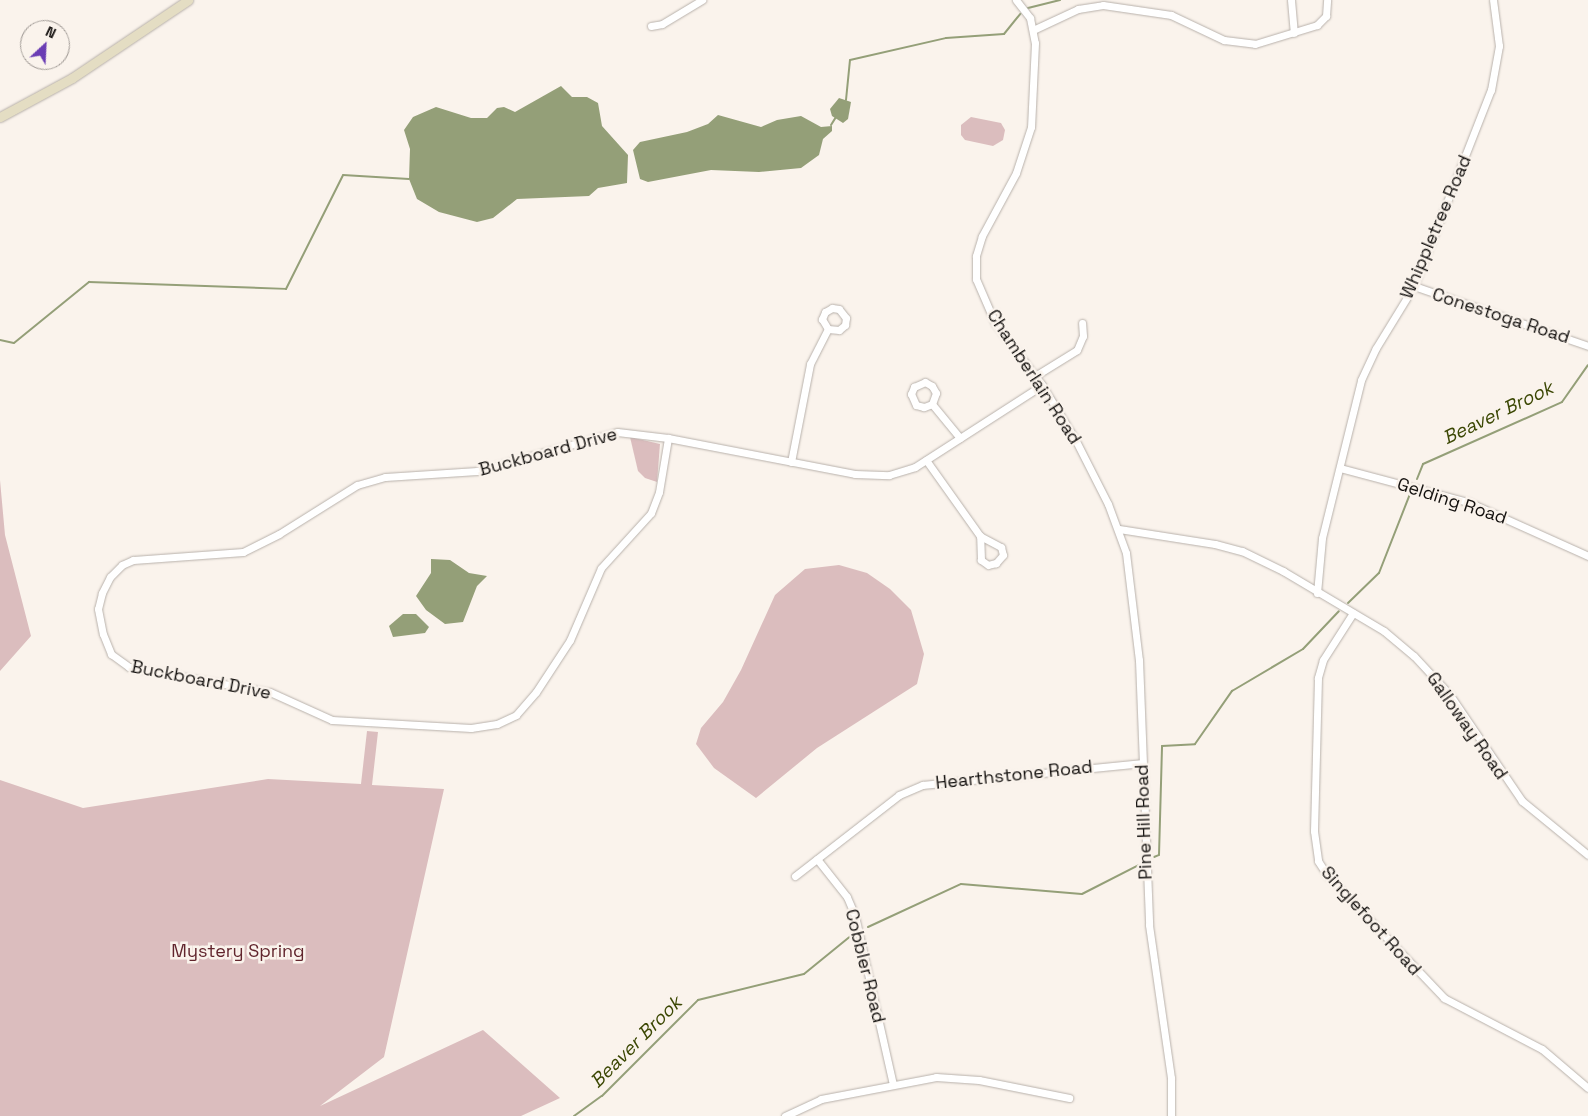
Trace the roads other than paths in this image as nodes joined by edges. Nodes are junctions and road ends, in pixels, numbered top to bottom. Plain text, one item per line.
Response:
1 (188, 0) edge
2 (702, 0) edge
3 (1016, 0) edge
4 (1291, 0) edge
5 (1327, 0) edge
6 (1493, 0) edge
7 (651, 26) dead end
8 (1033, 30) junction
9 (1294, 33) junction
10 (0, 117) edge
11 (1414, 286) junction
12 (1082, 324) dead end
13 (828, 330) dead end
14 (1588, 346) edge
15 (1035, 376) junction
16 (1042, 385) junction
17 (932, 404) dead end
18 (668, 438) junction
19 (960, 438) junction
20 (926, 460) junction
21 (791, 462) junction
22 (1340, 468) junction
23 (1119, 529) junction
24 (980, 536) dead end
25 (1588, 556) edge
26 (1317, 593) junction
27 (1353, 613) junction
28 (1142, 763) junction
29 (1588, 855) edge
30 (817, 859) junction
31 (795, 876) dead end
32 (893, 1084) junction
33 (1588, 1088) edge
34 (1069, 1098) dead end
35 (784, 1116) edge
36 (1171, 1116) edge

1 - 10 main road
2 - 7 street
3 - 8 street, Chamberlain Road
4 - 9 street
5 - 9 street
6 - 11 street, Whippletree Road
8 - 9 street
8 - 15 street, Chamberlain Road
11 - 14 street, Conestoga Road
11 - 22 street, Whippletree Road
12 - 15 street
13 - 21 street
15 - 16 street, Chamberlain Road
16 - 19 street, Buckboard Drive
16 - 23 street, Chamberlain Road
17 - 19 street
18 - 18 street, Buckboard Drive
18 - 21 street, Buckboard Drive
19 - 20 street, Buckboard Drive
20 - 21 street, Buckboard Drive
20 - 24 street
22 - 25 street, Gelding Road
22 - 26 street, Whippletree Road
23 - 26 street, Galloway Road
23 - 28 street, Pine Hill Road
26 - 27 street, Galloway Road
27 - 29 street, Galloway Road
27 - 33 street, Singlefoot Road
28 - 30 street, Hearthstone Road
28 - 36 street, Pine Hill Road
30 - 31 street, Hearthstone Road
30 - 32 street, Cobbler Road
32 - 34 street
32 - 35 street

